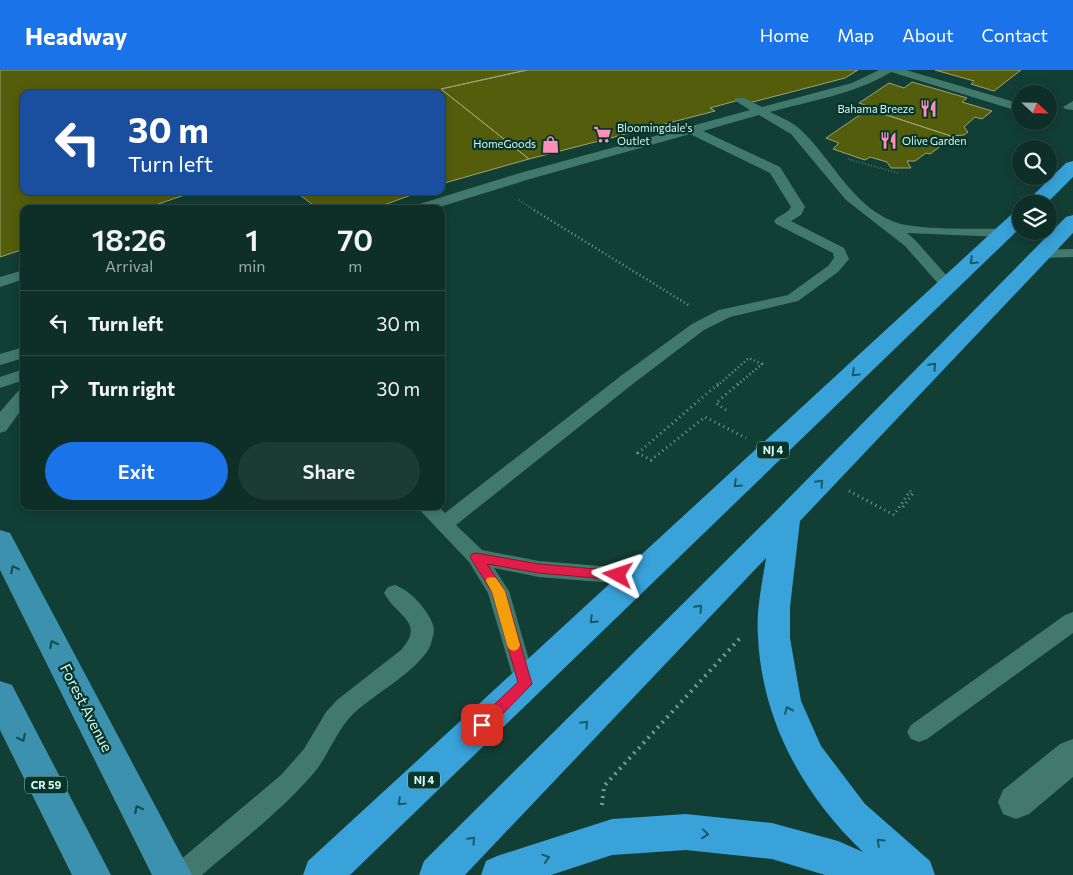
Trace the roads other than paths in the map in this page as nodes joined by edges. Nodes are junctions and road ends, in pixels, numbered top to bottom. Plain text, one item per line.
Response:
1 (887, 70) edge
2 (894, 70) edge
3 (740, 100) dead end
4 (1012, 101) edge
5 (1004, 102) junction
6 (1012, 105) edge
7 (760, 111) junction
8 (691, 130) junction
9 (1073, 167) edge
10 (1043, 195) edge
11 (431, 205) edge
12 (1073, 221) edge
13 (888, 224) junction
14 (1012, 224) edge
15 (1073, 253) edge
16 (1041, 254) junction
17 (20, 275) edge
18 (0, 282) edge
19 (948, 286) junction
20 (20, 353) edge
21 (0, 360) edge
22 (20, 376) edge
23 (0, 383) edge
24 (20, 400) edge
25 (0, 427) edge
26 (430, 510) edge
27 (786, 518) junction
28 (444, 524) junction
29 (0, 541) edge
30 (476, 557) junction
31 (638, 577) junction
32 (395, 593) dead end
33 (1073, 621) edge
34 (525, 684) junction
35 (0, 695) edge
36 (919, 732) dead end
37 (1073, 755) edge
38 (1016, 802) dead end
39 (172, 868) edge
40 (92, 875) edge
41 (322, 875) edge
42 (438, 875) edge
43 (500, 875) edge
44 (873, 875) edge
45 (916, 875) edge

1 - 7 lane
2 - 5 lane
3 - 7 lane
4 - 5 lane
5 - 6 lane
7 - 8 lane
7 - 13 lane
8 - 11 lane
8 - 28 lane
9 - 10 highway
12 - 16 highway
13 - 14 lane
13 - 19 lane
14 -> 19 highway, NJ 4
15 - 16 lane
27 -> 16 highway
17 - 18 lane
19 -> 31 highway, NJ 4
20 - 21 lane
22 - 23 lane
24 - 25 lane
26 - 28 lane
42 -> 27 highway
45 -> 27 highway
28 - 30 lane
39 -> 29 main road, Forest Avenue
30 - 31 lane
30 - 34 lane
31 -> 34 highway, NJ 4
32 - 39 lane
33 - 36 lane
34 -> 41 highway, NJ 4
35 -> 40 main road, CR 59
37 - 38 street
43 -> 44 highway

